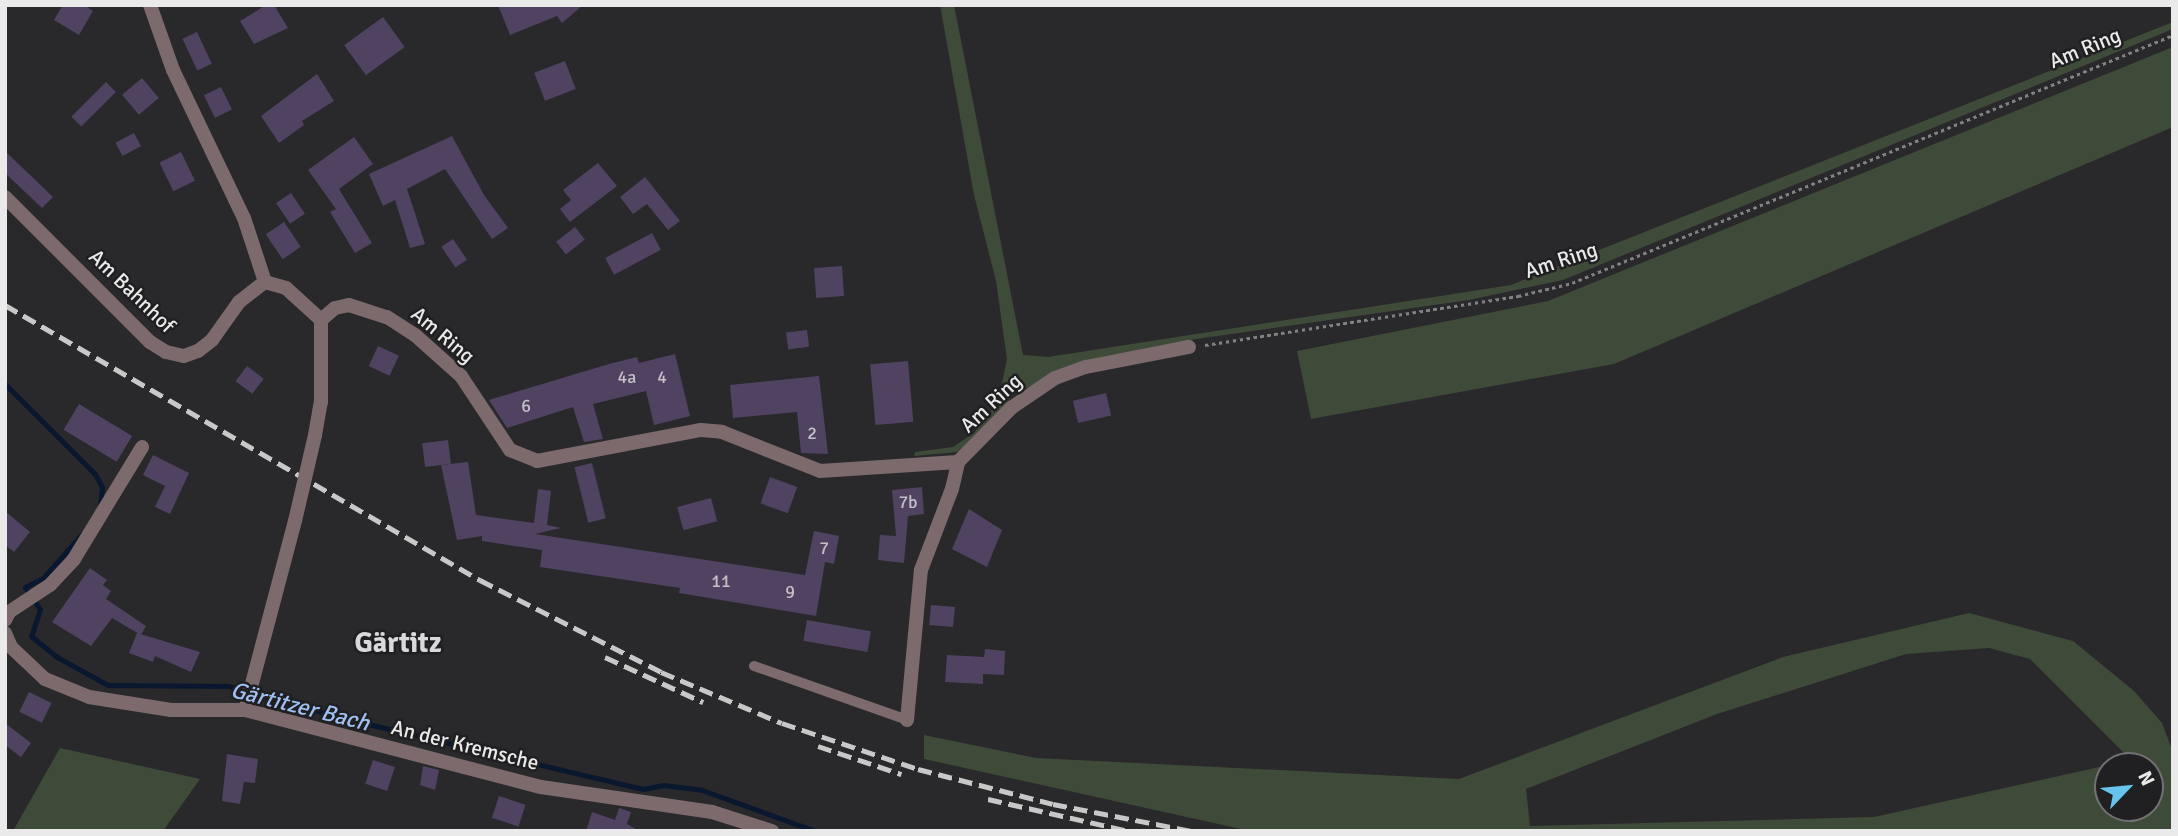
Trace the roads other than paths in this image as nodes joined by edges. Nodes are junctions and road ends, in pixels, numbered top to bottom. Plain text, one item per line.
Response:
1 (150, 5) edge
2 (5, 197) edge
3 (265, 282) junction
4 (321, 320) junction
5 (1189, 348) road end
6 (142, 447) dead end
7 (958, 462) junction
8 (5, 620) edge
9 (5, 633) edge
10 (754, 666) dead end
11 (246, 704) junction
12 (906, 720) joint
13 (772, 831) edge

1 - 3 street
2 - 3 street, Am Bahnhof
3 - 4 street
4 - 7 street, Am Ring
4 - 11 street, bridge
5 - 7 street, Am Ring
6 - 8 street
7 - 12 street, Am Ring
9 - 11 street, An der Kremsche
10 - 12 lane
11 - 13 street, An der Kremsche

